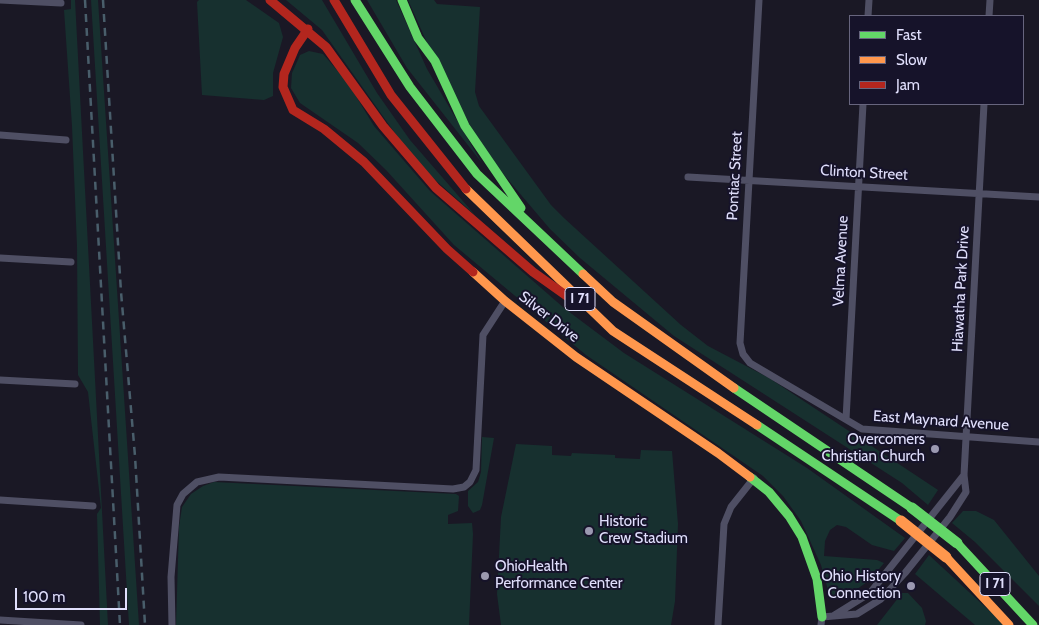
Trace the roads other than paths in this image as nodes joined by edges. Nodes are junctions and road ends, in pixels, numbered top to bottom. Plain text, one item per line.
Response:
1 (0, 0) edge
2 (270, 0) edge
3 (334, 0) edge
4 (355, 0) edge
5 (402, 0) edge
6 (759, 0) edge
7 (869, 0) edge
8 (990, 0) edge
9 (61, 4) dead end
10 (868, 15) edge
11 (989, 15) edge
12 (308, 29) junction
13 (864, 105) edge
14 (984, 105) edge
15 (0, 136) edge
16 (66, 140) dead end
17 (688, 177) dead end
18 (749, 180) junction
19 (859, 186) junction
20 (979, 194) junction
21 (1039, 197) edge
22 (552, 244) junction
23 (0, 258) edge
24 (71, 262) dead end
25 (505, 301) junction
26 (613, 331) junction
27 (743, 354) joint
28 (0, 380) edge
29 (75, 384) dead end
30 (846, 419) junction
31 (967, 437) junction
32 (1039, 442) edge
33 (964, 475) junction
34 (754, 478) junction
35 (0, 500) edge
36 (93, 506) dead end
37 (0, 620) edge
38 (825, 620) edge
39 (81, 625) edge
40 (172, 625) edge
41 (718, 625) edge
42 (1009, 625) edge
43 (1033, 625) edge

1 - 9 street
2 - 12 main road
3 - 26 main road, I 71
4 - 22 main road, I 71
5 - 22 main road
6 - 18 street, Pontiac Street
7 - 10 street
8 - 11 street
12 - 25 main road, Silver Drive
12 - 26 main road
13 - 19 street, Velma Avenue
14 - 20 street, Hiawatha Park Drive
15 - 16 street
17 - 18 street, Clinton Street
18 - 19 street, Clinton Street
18 - 27 street, Pontiac Street
19 - 20 street, Clinton Street
19 - 30 street, Velma Avenue
20 - 21 street, Clinton Street
20 - 31 street, Hiawatha Park Drive
22 - 43 main road, I 71, bridge
23 - 24 street
25 - 34 main road, Silver Drive
25 - 40 street
26 - 42 main road, I 71, bridge
27 - 30 street, East Maynard Avenue
28 - 29 street
30 - 31 street, East Maynard Avenue
31 - 32 street, East Maynard Avenue
31 - 33 street, Hiawatha Park Drive
33 - 38 street
33 - 38 street, Hiawatha Park Drive
34 - 38 main road, Silver Drive
34 - 41 street
35 - 36 street
37 - 39 street

